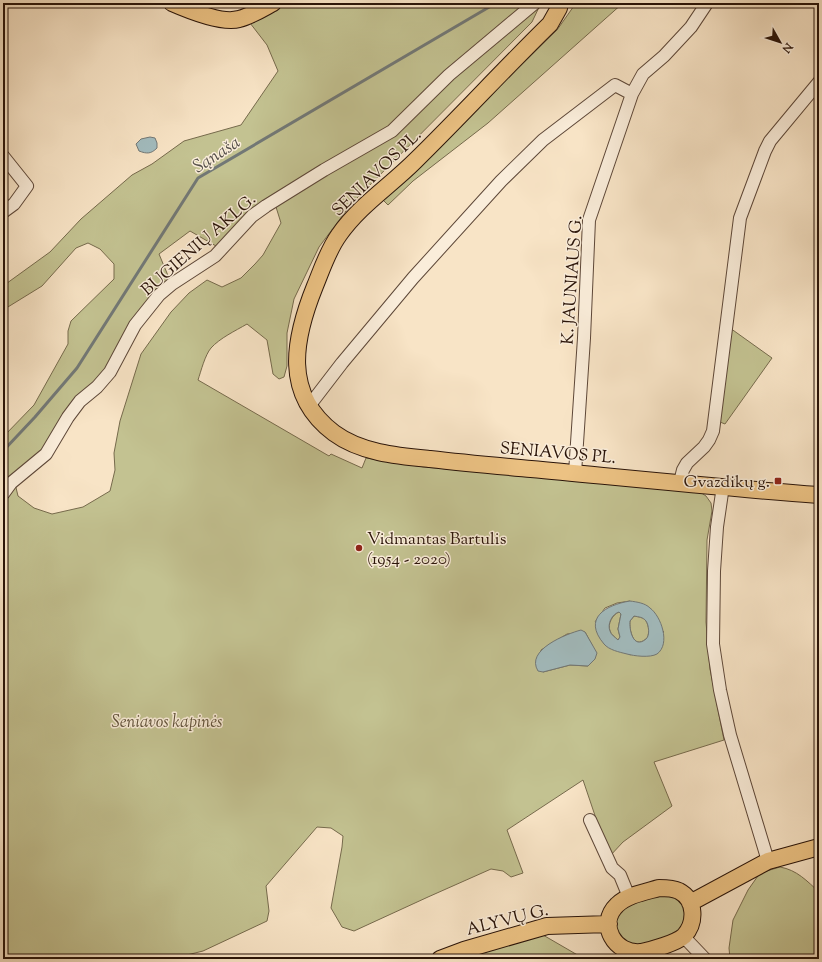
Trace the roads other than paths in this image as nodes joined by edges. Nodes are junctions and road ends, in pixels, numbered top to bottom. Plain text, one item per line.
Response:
1 (172, 3) edge
2 (273, 3) edge
3 (535, 3) edge
4 (560, 3) edge
5 (706, 3) edge
6 (819, 82) edge
7 (632, 94) junction
8 (3, 156) edge
9 (3, 212) edge
10 (309, 406) junction
11 (575, 473) junction
12 (680, 482) junction
13 (723, 486) junction
14 (3, 494) edge
15 (819, 495) edge
16 (590, 820) dead end
17 (819, 847) edge
18 (768, 861) junction
19 (629, 897) junction
20 (690, 902) junction
21 (609, 924) junction
22 (683, 936) junction
23 (440, 959) edge
24 (705, 959) edge

1 - 2 main road
3 - 14 street, BUGIENIŲ AKLG.
4 - 10 main road, SENIAVOS PL.
5 - 7 street, K. JAUNIAUS G.
6 - 12 street
7 - 10 street
7 - 11 street, K. JAUNIAUS G.
8 - 9 street
10 - 11 main road, SENIAVOS PL.
11 - 12 main road, SENIAVOS PL.
12 - 13 main road, SENIAVOS PL.
13 - 15 main road, SENIAVOS PL.
13 - 18 street
16 - 19 street
17 - 18 main road
18 - 20 main road
19 - 20 main road
19 - 21 main road
20 - 22 main road
21 - 22 main road
21 - 23 main road, ALYVŲ G.
22 - 24 street

